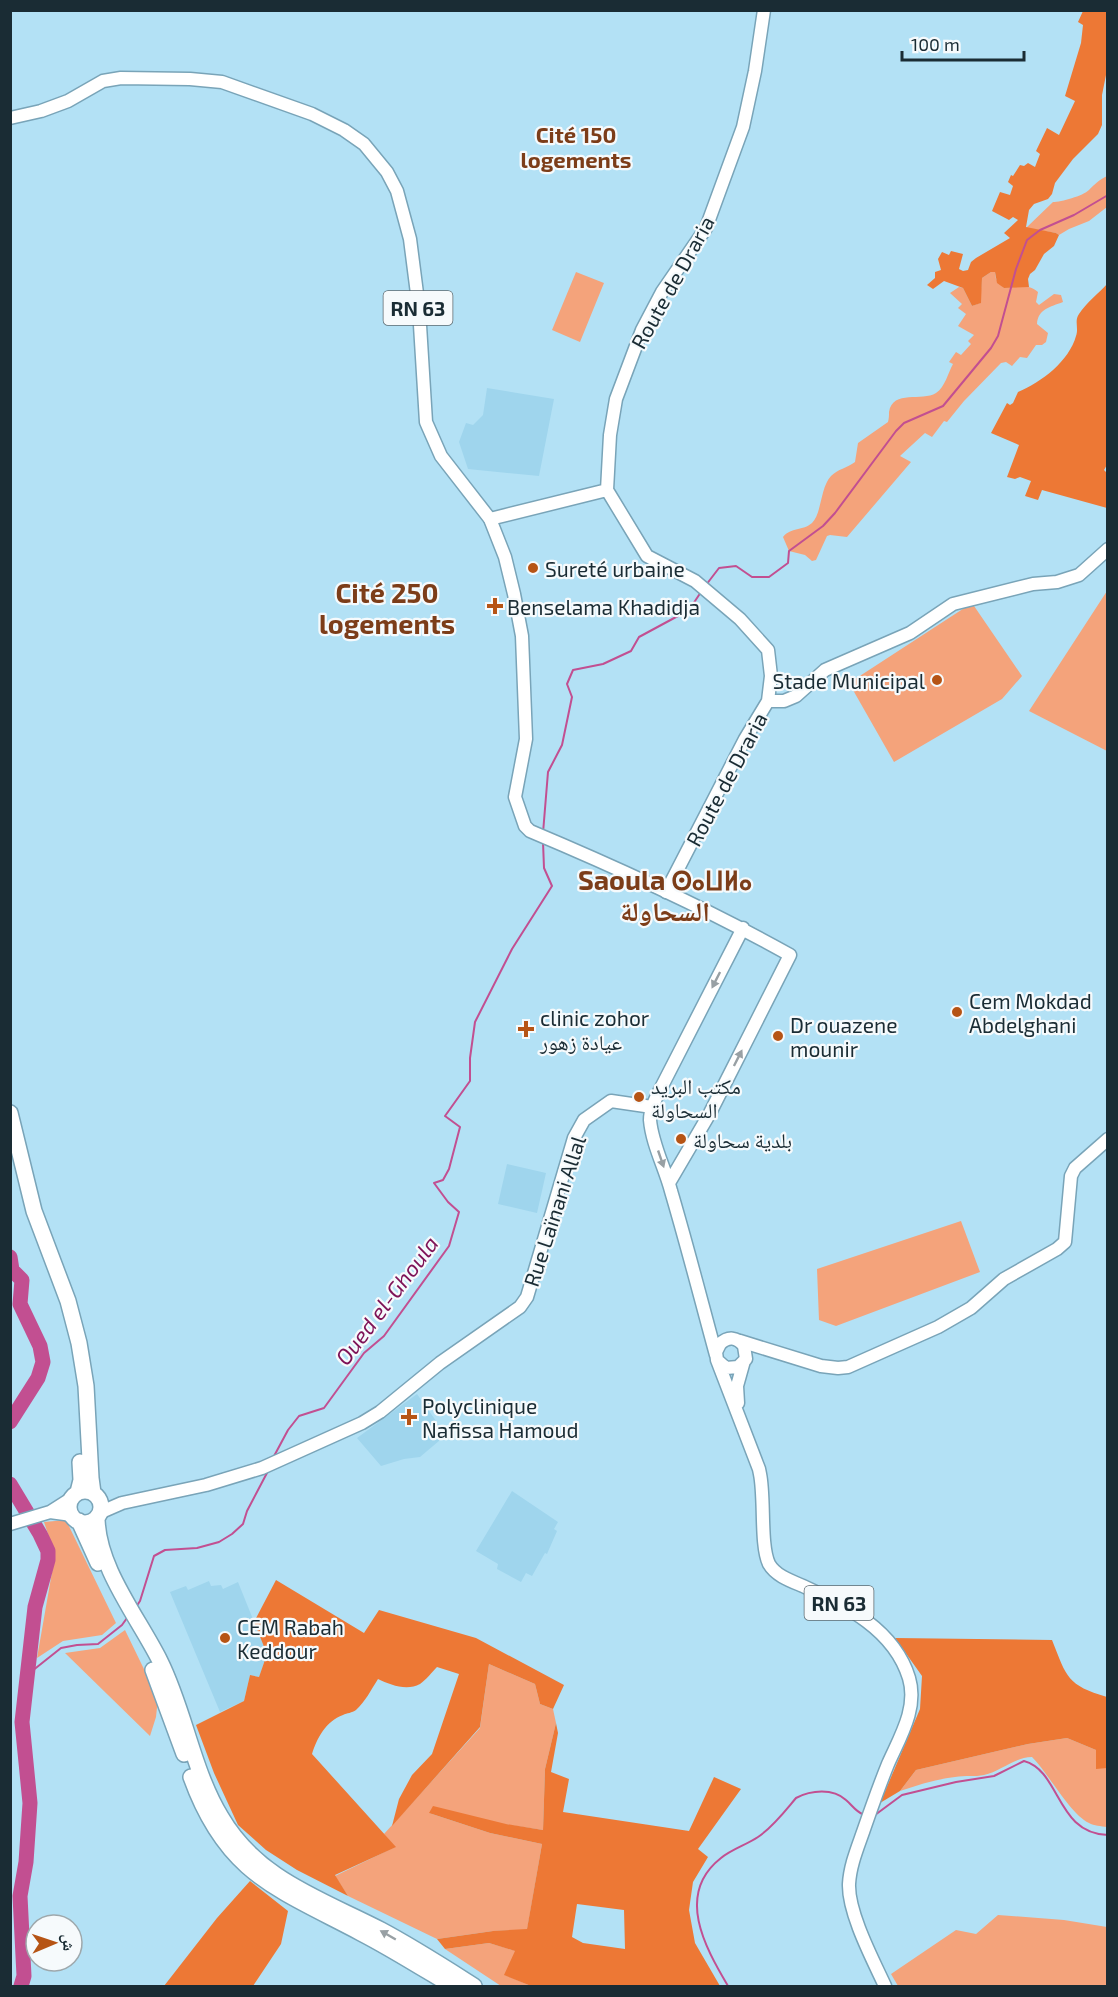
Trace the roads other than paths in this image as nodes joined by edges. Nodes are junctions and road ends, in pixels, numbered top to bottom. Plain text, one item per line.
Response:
1 (764, 10) edge
2 (10, 118) edge
3 (607, 490) junction
4 (490, 519) junction
5 (1105, 552) edge
6 (768, 701) junction
7 (666, 892) junction
8 (743, 928) junction
9 (652, 1107) junction
10 (10, 1113) edge
11 (1107, 1138) edge
12 (10, 1151) edge
13 (669, 1183) junction
14 (708, 1327) junction
15 (736, 1340) junction
16 (760, 1348) junction
17 (717, 1358) junction
18 (745, 1360) junction
19 (740, 1419) junction
20 (85, 1495) junction
21 (122, 1503) junction
22 (50, 1512) junction
23 (98, 1515) junction
24 (75, 1518) junction
25 (15, 1523) edge
26 (121, 1600) junction
27 (136, 1628) junction
28 (452, 1986) edge
29 (474, 1986) edge
30 (885, 1986) edge

1 - 3 main road, Route de Draria
2 - 4 main road, RN 63
3 - 4 main road
3 - 6 main road, Route de Draria
4 - 7 main road, RN 63
5 - 6 main road
6 - 7 main road, Route de Draria
7 - 8 main road, RN 63
8 -> 9 main road
13 -> 8 main road, RN 63
9 -> 13 main road
9 - 21 main road, Rue Laïnani Allal
10 - 20 highway
11 - 16 main road
12 - 20 highway
13 - 14 main road, RN 63
14 - 15 main road
14 - 17 main road, RN 63
15 - 16 main road
15 - 17 main road
15 - 18 main road
16 - 18 main road
17 - 18 main road
17 - 19 main road, RN 63
18 - 19 main road, RN 63
19 - 30 main road, RN 63
20 - 21 main road
20 - 22 main road
20 - 23 highway
20 - 24 highway
21 - 23 main road, Rue Laïnani Allal
22 - 24 main road
22 - 25 main road
23 - 24 highway
23 - 26 highway
24 - 26 highway
26 - 27 highway
27 - 28 highway
29 -> 27 highway

